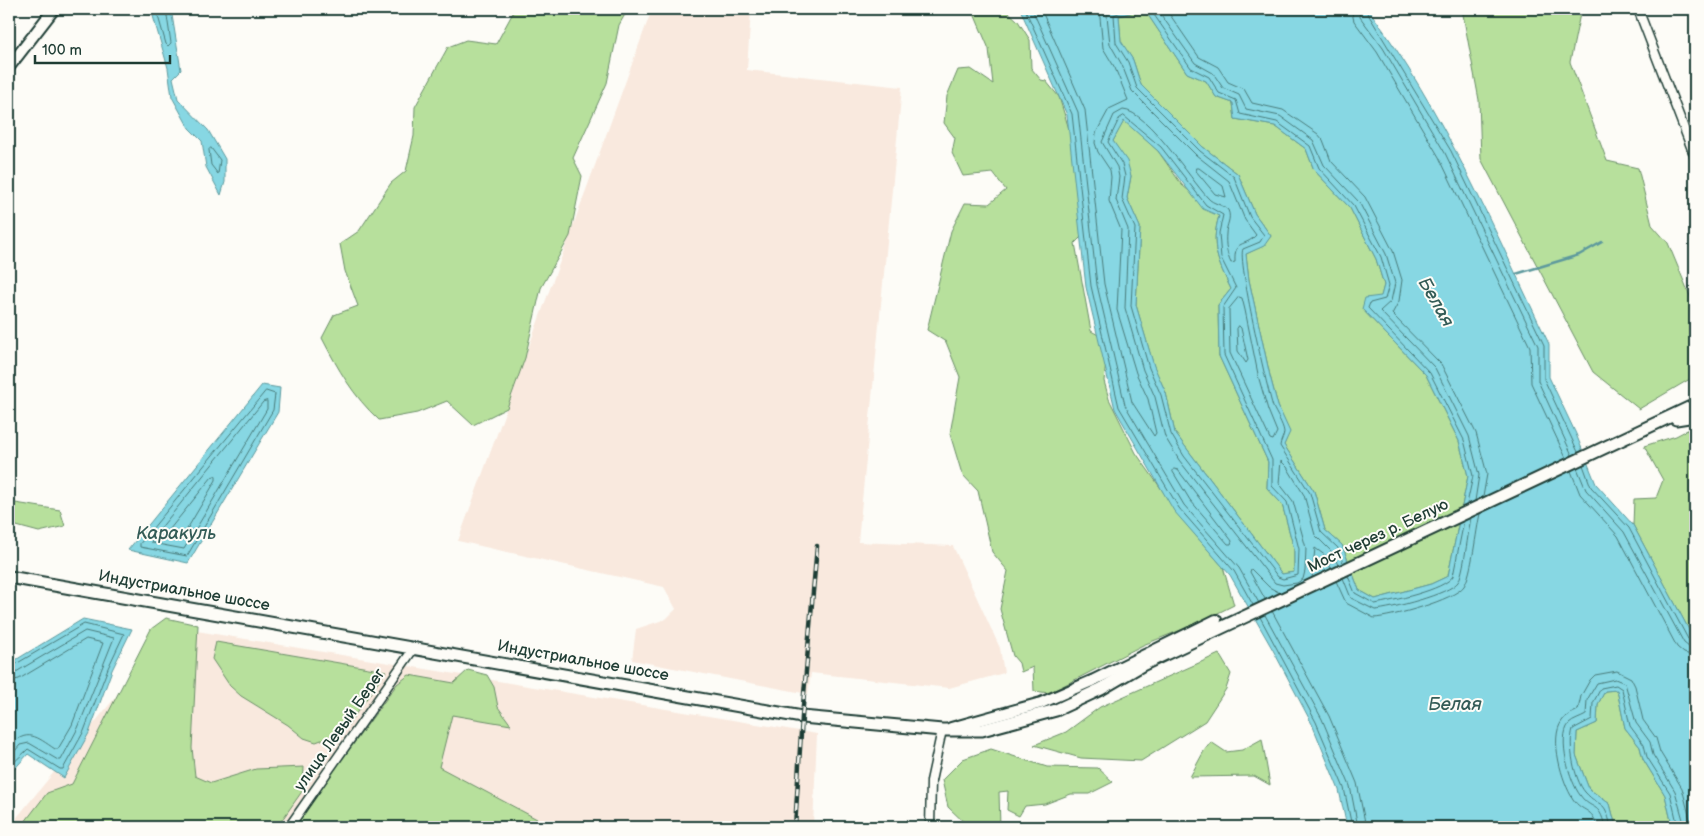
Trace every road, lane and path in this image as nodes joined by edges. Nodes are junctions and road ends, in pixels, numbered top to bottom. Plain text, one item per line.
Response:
1 (54, 9) edge
2 (1638, 9) edge
3 (9, 68) edge
4 (1695, 157) edge
5 (1695, 405) edge
6 (1695, 416) edge
7 (1664, 421) junction
8 (9, 577) edge
9 (1216, 620) dead end
10 (414, 648) junction
11 (1142, 665) joint
12 (942, 730) junction
13 (289, 827) edge
14 (930, 827) edge

1 - 3 street
2 - 4 street
5 - 7 main road
6 - 7 main road
7 - 11 main road, Мост через р. Белую
8 - 10 main road, Индустриальное шоссе
9 - 12 street
10 - 12 main road, Индустриальное шоссе
10 - 13 street, улица Левый Берег
11 - 12 main road, Индустриальное шоссе
12 - 14 street

